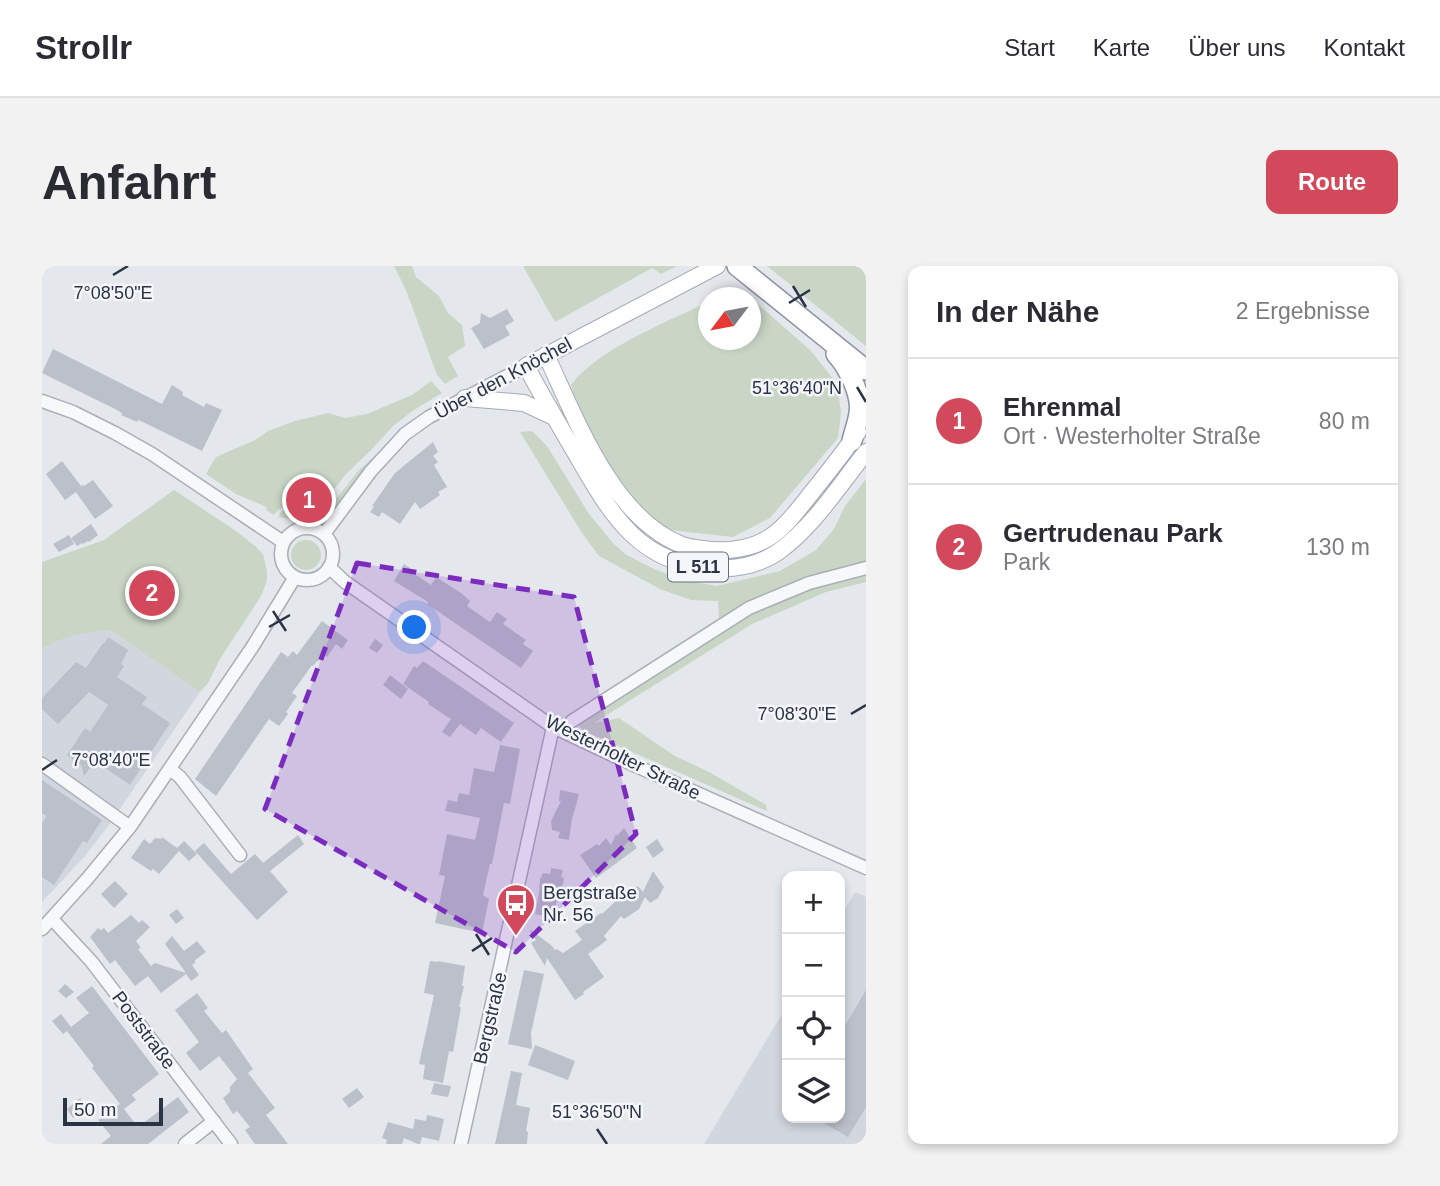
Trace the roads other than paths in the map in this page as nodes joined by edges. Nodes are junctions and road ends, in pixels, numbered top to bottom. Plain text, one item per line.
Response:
1 (718, 266) edge
2 (737, 266) edge
3 (813, 327) junction
4 (546, 355) junction
5 (526, 366) junction
6 (866, 370) edge
7 (465, 398) junction
8 (42, 401) edge
9 (554, 417) junction
10 (866, 421) edge
11 (859, 447) edge
12 (324, 534) junction
13 (283, 542) junction
14 (329, 567) junction
15 (866, 568) edge
16 (295, 577) junction
17 (572, 721) dead end
18 (553, 727) junction
19 (42, 764) edge
20 (170, 769) junction
21 (130, 827) junction
22 (240, 855) dead end
23 (866, 868) edge
24 (52, 919) junction
25 (42, 929) edge
26 (214, 1121) junction
27 (185, 1144) edge
28 (231, 1144) edge
29 (461, 1144) edge

1 - 4 main road, Über den Knöchel
2 - 3 highway, L 511
3 - 6 highway, L 511
3 - 11 highway, L 511
4 - 5 main road, Über den Knöchel
4 - 11 main road, L 511
5 - 7 street, Über den Knöchel
5 - 9 main road, L 511
7 - 9 main road
7 - 12 street, Über den Knöchel
8 - 13 street
9 - 11 main road, L 511
10 - 11 main road, L 511
12 - 13 street
12 - 14 street
13 - 16 street
14 - 16 street
14 - 18 street, Westerholter Straße
15 - 17 street
16 - 20 street
18 - 23 street, Westerholter Straße
18 - 29 street, Bergstraße
19 - 21 street
20 - 21 street
20 - 22 street
21 - 24 street
24 - 25 street
24 - 26 street, Poststraße
26 - 27 street
26 - 28 street, Poststraße

